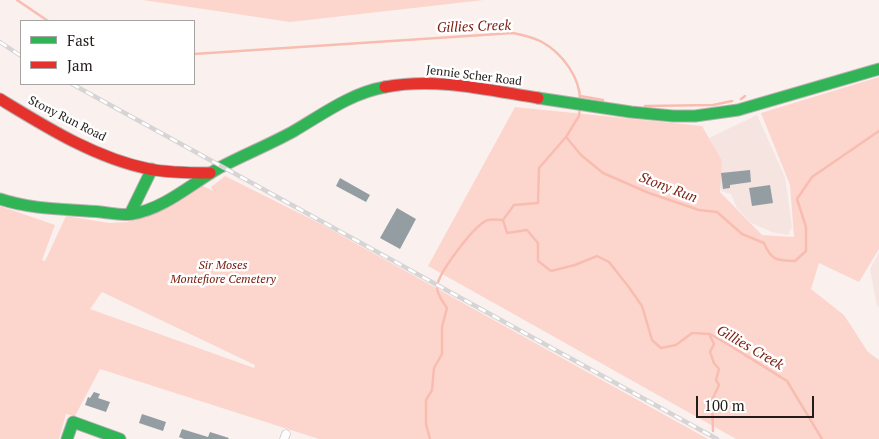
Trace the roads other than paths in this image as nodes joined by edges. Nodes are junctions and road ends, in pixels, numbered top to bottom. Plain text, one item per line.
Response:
1 (879, 69) edge
2 (0, 99) edge
3 (152, 169) junction
4 (211, 173) junction
5 (0, 198) edge
6 (130, 214) junction
7 (67, 439) edge
8 (120, 439) edge

1 - 4 street, Jennie Scher Road
2 - 3 street, Stony Run Road
3 - 4 street, Stony Run Road
3 - 6 street
4 - 6 street, Jennie Scher Road
5 - 6 street, Jennie Scher Road
7 - 8 street

